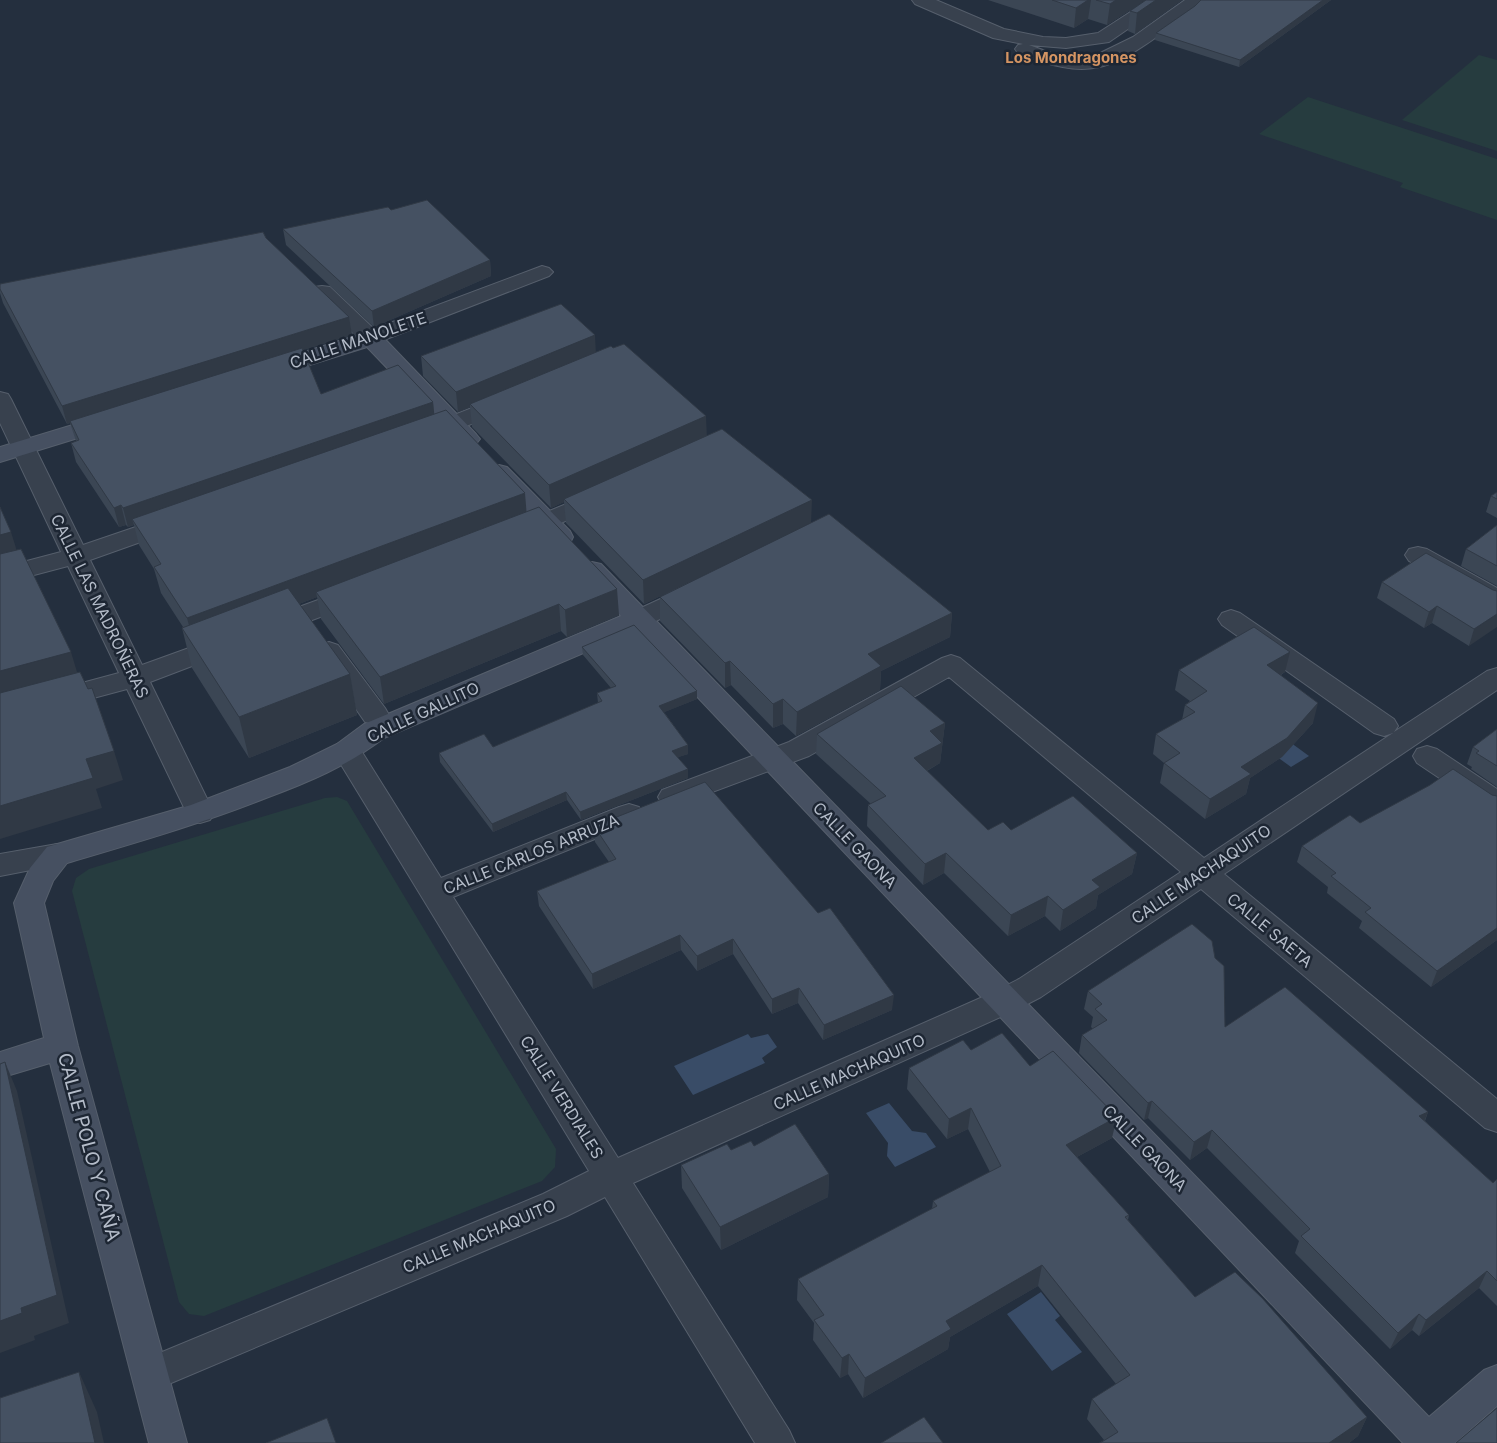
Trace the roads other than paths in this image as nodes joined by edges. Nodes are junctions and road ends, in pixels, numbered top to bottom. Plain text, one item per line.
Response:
1 (921, 0) edge
2 (1162, 0) edge
3 (1196, 0) edge
4 (999, 34) junction
5 (1079, 42) junction
6 (1095, 64) junction
7 (542, 272) dead end
8 (306, 277) edge
9 (371, 338) junction
10 (254, 375) edge
11 (529, 392) edge
12 (0, 399) edge
13 (132, 414) edge
14 (454, 424) junction
15 (404, 442) edge
16 (12, 452) edge
17 (619, 489) edge
18 (189, 516) edge
19 (546, 521) junction
20 (496, 541) edge
21 (1418, 555) dead end
22 (76, 556) junction
23 (0, 576) edge
24 (713, 583) edge
25 (376, 587) edge
26 (1497, 599) edge
27 (302, 615) junction
28 (639, 619) junction
29 (1232, 619) dead end
30 (951, 664) joint
31 (1497, 676) edge
32 (135, 678) junction
33 (0, 714) edge
34 (376, 715) dead end
35 (1384, 726) dead end
36 (347, 751) junction
37 (1427, 756) dead end
38 (771, 759) junction
39 (1497, 803) edge
40 (200, 813) junction
41 (57, 855) junction
42 (0, 865) edge
43 (1201, 872) junction
44 (436, 892) junction
45 (1005, 1001) junction
46 (62, 1046) junction
47 (0, 1065) edge
48 (1497, 1118) edge
49 (611, 1177) junction
50 (151, 1374) junction
51 (1497, 1382) edge
52 (168, 1443) edge
53 (776, 1443) edge
54 (1428, 1443) edge

1 - 4 street
2 - 5 street
3 - 6 street
4 - 5 street
4 - 6 street
5 - 6 street
7 - 9 street, CALLE MANOLETE
8 - 9 street, CALLE GAONA
9 - 10 street, CALLE MANOLETE
9 - 14 street, CALLE GAONA
11 - 14 street
12 - 16 street, CALLE LAS MADROÑERAS
13 - 16 street
14 - 15 street
14 - 19 street, CALLE GAONA
16 - 22 street, CALLE LAS MADROÑERAS
17 - 19 street
18 - 22 street
19 - 20 street
19 - 28 street, CALLE GAONA
21 - 26 street
22 - 23 street
22 - 32 street, CALLE LAS MADROÑERAS
24 - 28 street, CALLE GALLITO
25 - 27 street
27 - 32 street
27 - 34 street
28 - 36 street, CALLE GALLITO
28 - 38 street, CALLE GAONA
29 - 35 street
30 - 38 street, CALLE CARLOS ARRUZA
30 - 43 street, CALLE SAETA
31 - 43 street, CALLE MACHAQUITO
32 - 33 street
32 - 40 street, CALLE LAS MADROÑERAS
36 - 40 street, CALLE GALLITO
36 - 44 street, CALLE VERDIALES
37 - 39 street
38 - 44 street, CALLE CARLOS ARRUZA
38 - 45 street, CALLE GAONA
40 - 41 street, CALLE GALLITO
41 - 42 street, CALLE GALLITO
41 - 46 street, CALLE POLO Y CAÑA
43 - 45 street, CALLE MACHAQUITO
43 - 48 street, CALLE SAETA
44 - 49 street, CALLE VERDIALES
45 - 49 street, CALLE MACHAQUITO
45 - 54 street, CALLE GAONA
46 - 47 street
46 - 50 street, CALLE POLO Y CAÑA
49 - 50 street, CALLE MACHAQUITO
49 - 53 street, CALLE VERDIALES
50 - 52 street, CALLE POLO Y CAÑA
51 - 54 street

